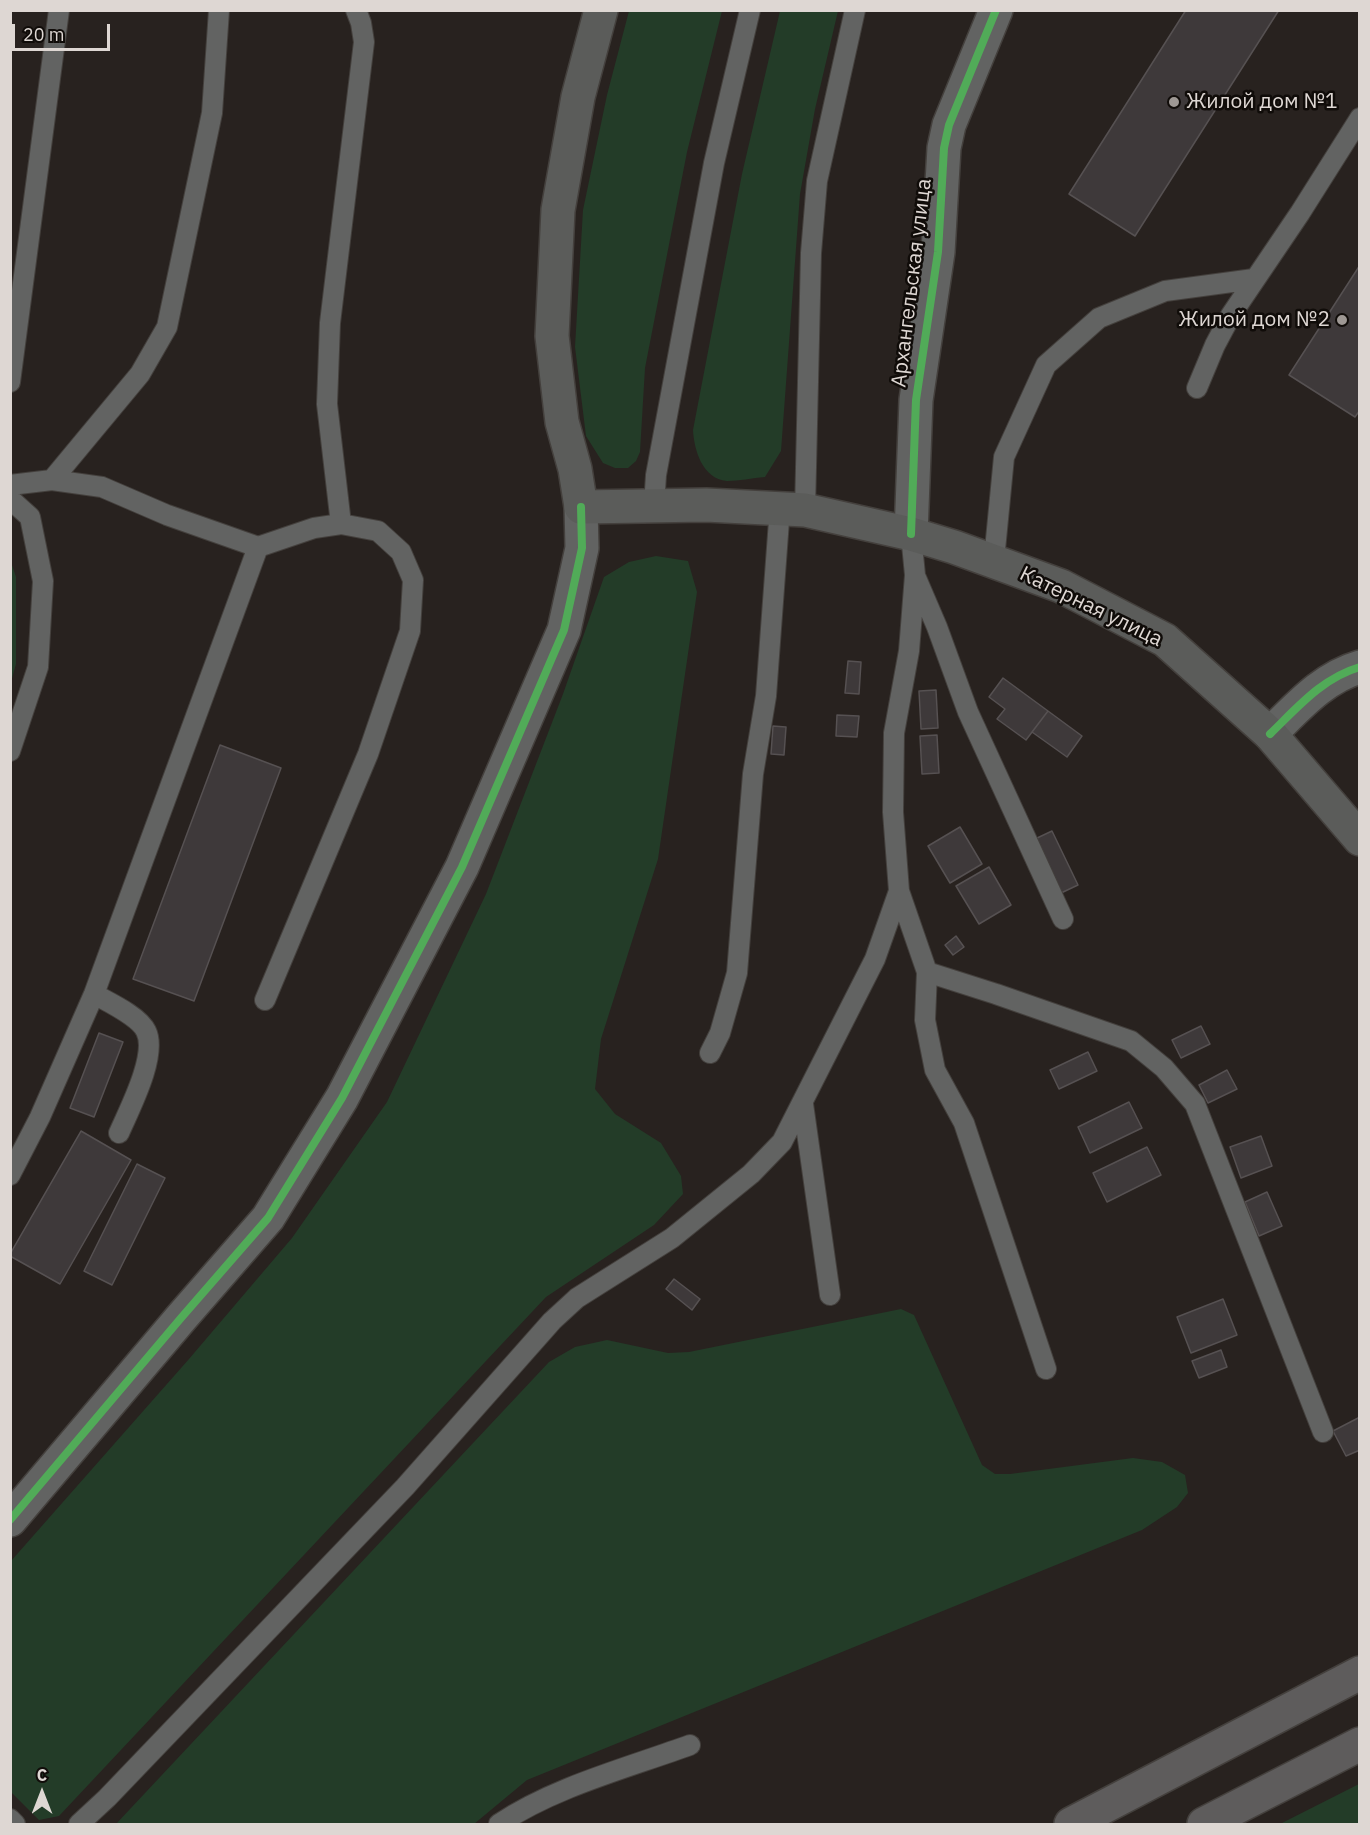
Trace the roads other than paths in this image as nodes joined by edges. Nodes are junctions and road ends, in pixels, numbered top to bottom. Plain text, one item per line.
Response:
1 (59, 10) edge
2 (219, 10) edge
3 (356, 10) edge
4 (601, 10) edge
5 (750, 10) edge
6 (855, 10) edge
7 (996, 10) edge
8 (1359, 118) edge
9 (1254, 279) junction
10 (10, 382) edge
11 (1197, 388) dead end
12 (52, 480) junction
13 (10, 485) edge
14 (10, 499) edge
15 (654, 506) junction
16 (581, 507) junction
17 (792, 508) junction
18 (341, 524) junction
19 (911, 534) junction
20 (258, 547) junction
21 (994, 560) junction
22 (915, 575) junction
23 (1359, 667) edge
24 (1270, 734) junction
25 (10, 751) edge
26 (1359, 839) edge
27 (898, 891) junction
28 (1063, 920) dead end
29 (927, 972) junction
30 (94, 994) junction
31 (265, 1000) dead end
32 (710, 1053) dead end
33 (803, 1104) junction
34 (119, 1132) dead end
35 (10, 1175) edge
36 (830, 1296) dead end
37 (1046, 1369) dead end
38 (1323, 1432) dead end
39 (10, 1520) edge
40 (1359, 1673) edge
41 (1359, 1744) edge
42 (690, 1745) dead end
43 (10, 1819) edge
44 (15, 1824) edge
45 (79, 1824) edge
46 (499, 1824) edge
47 (1071, 1824) edge
48 (1204, 1824) edge

1 - 10 lane
2 - 12 lane
3 - 18 lane
4 - 16 main road
5 - 15 lane
6 - 17 lane
7 - 19 street, Архангельская улица
8 - 9 lane
9 - 11 lane
9 - 21 lane, Катерная улица
12 - 13 lane
12 - 20 lane
14 - 25 lane
15 - 16 main road, Катерная улица
15 - 17 main road, Катерная улица
16 - 39 street
17 - 19 main road, Катерная улица
17 - 32 lane
18 - 20 lane
18 - 31 lane
19 - 21 main road, Катерная улица
19 - 22 lane
20 - 30 lane
21 - 24 main road, Катерная улица
22 - 27 lane
22 - 28 lane
23 - 24 street
24 - 26 main road, Катерная улица
27 - 29 lane
27 - 33 lane
29 - 37 lane
29 - 38 lane
30 - 34 lane
30 - 35 lane
33 - 36 lane
33 - 45 lane
40 - 47 highway
41 - 48 highway
42 - 46 lane
43 - 44 lane

